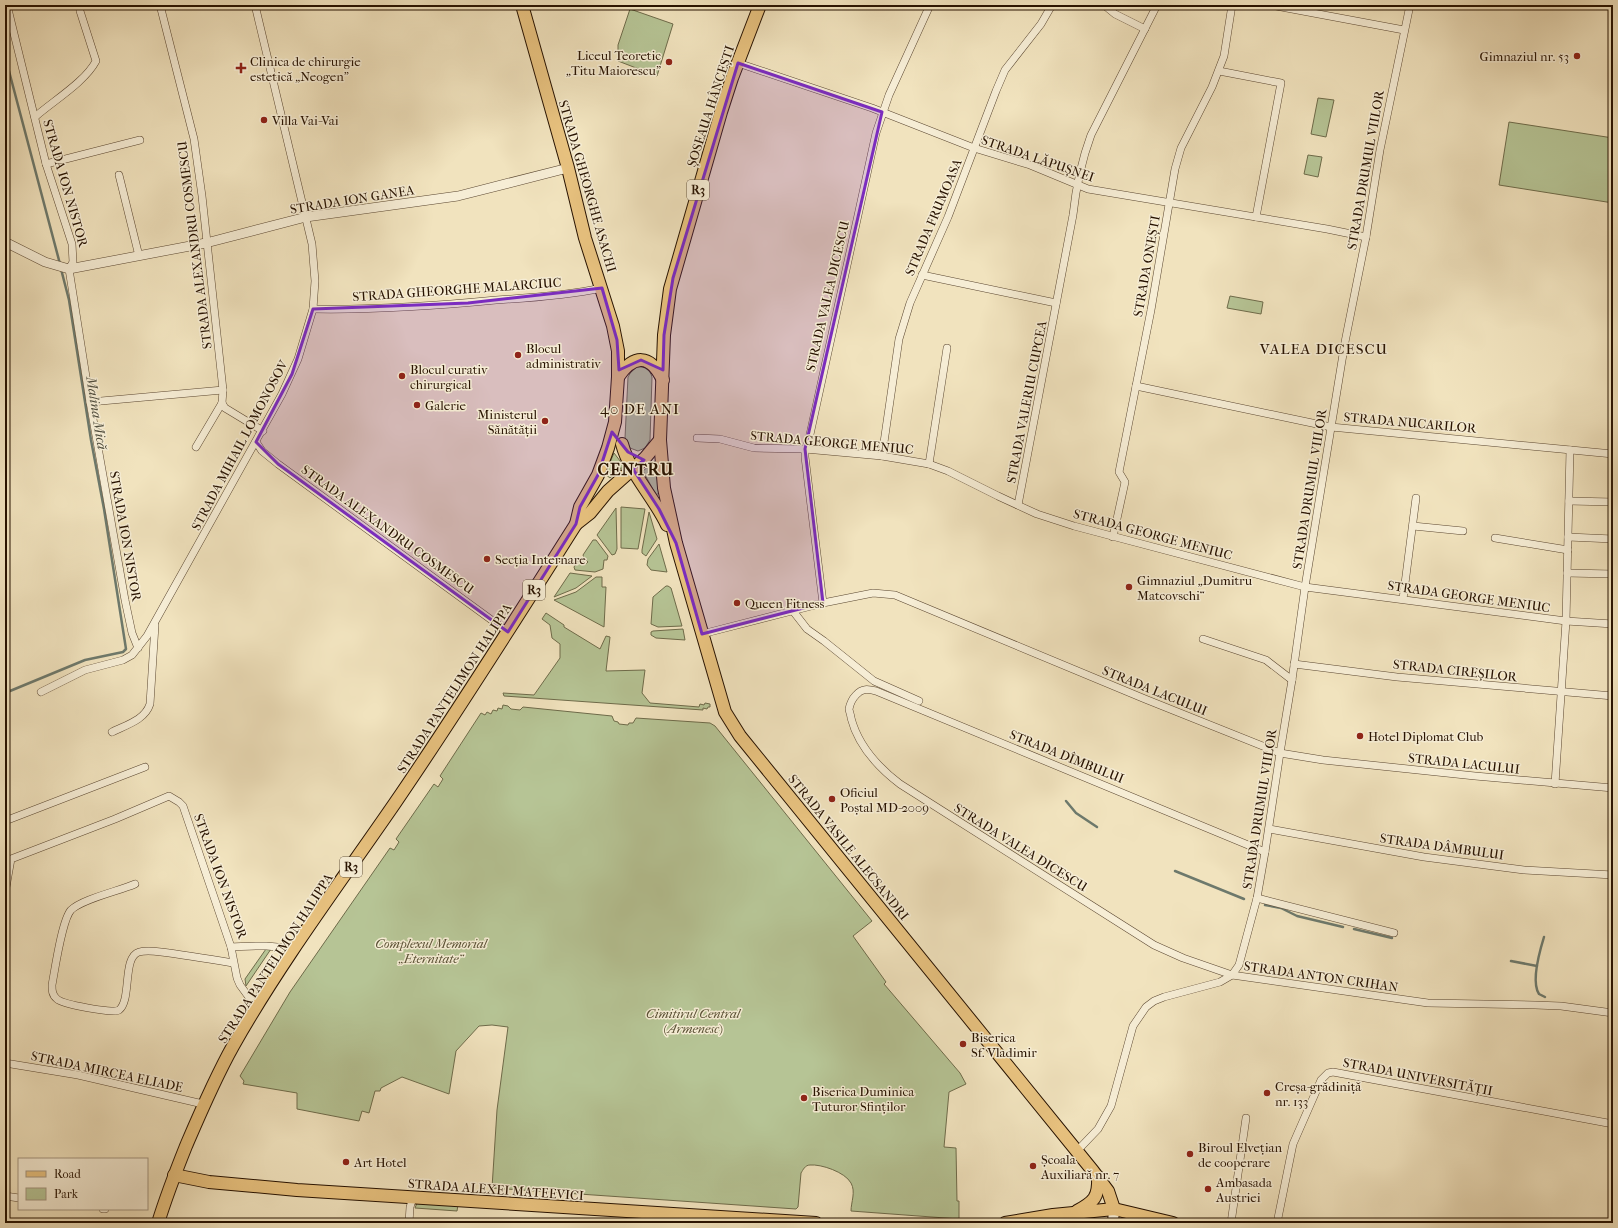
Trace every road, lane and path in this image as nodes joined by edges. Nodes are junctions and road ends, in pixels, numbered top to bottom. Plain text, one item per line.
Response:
1 (7, 5) edge
2 (160, 5) edge
3 (255, 5) edge
4 (522, 5) edge
5 (760, 5) edge
6 (930, 5) edge
7 (1052, 5) edge
8 (1104, 5) edge
9 (1157, 5) edge
10 (1232, 5) edge
11 (1270, 5) edge
12 (1410, 5) edge
13 (80, 11) dead end
14 (1145, 29) junction
15 (1404, 30) junction
16 (738, 63) junction
17 (1219, 71) junction
18 (882, 112) junction
19 (35, 117) junction
20 (140, 140) dead end
21 (974, 148) junction
22 (46, 164) junction
23 (568, 168) junction
24 (119, 175) dead end
25 (1076, 184) junction
26 (1169, 203) junction
27 (306, 217) junction
28 (1256, 217) junction
29 (1366, 237) junction
30 (5, 242) edge
31 (206, 243) junction
32 (139, 256) junction
33 (69, 269) junction
34 (922, 275) junction
35 (602, 288) junction
36 (1056, 302) junction
37 (313, 309) junction
38 (947, 348) dead end
39 (618, 377) junction
40 (663, 381) junction
41 (1136, 386) junction
42 (223, 390) junction
43 (90, 402) junction
44 (222, 403) junction
45 (614, 422) junction
46 (1331, 427) junction
47 (263, 431) junction
48 (698, 438) dead end
49 (660, 440) junction
50 (256, 442) junction
51 (622, 444) junction
52 (196, 447) dead end
53 (805, 449) junction
54 (1570, 450) junction
55 (652, 452) junction
56 (1613, 454) edge
57 (882, 456) junction
58 (929, 464) junction
59 (633, 469) junction
60 (1416, 498) dead end
61 (1569, 501) junction
62 (1613, 502) edge
63 (1018, 505) junction
64 (576, 524) junction
65 (1413, 526) junction
66 (1463, 531) dead end
67 (1113, 537) junction
68 (1568, 537) junction
69 (1495, 538) dead end
70 (1613, 539) edge
71 (676, 543) junction
72 (1568, 550) junction
73 (1567, 573) junction
74 (1613, 574) edge
75 (1305, 587) junction
76 (1403, 599) junction
77 (824, 603) junction
78 (793, 611) junction
79 (1566, 621) junction
80 (156, 623) junction
81 (1613, 624) edge
82 (508, 632) junction
83 (702, 634) junction
84 (1203, 639) dead end
85 (138, 648) junction
86 (1294, 664) junction
87 (1292, 680) junction
88 (40, 692) dead end
89 (858, 692) joint
90 (1562, 693) junction
91 (1613, 696) edge
92 (919, 701) dead end
93 (112, 732) dead end
94 (1280, 753) junction
95 (145, 767) dead end
96 (1556, 784) junction
97 (1613, 788) edge
98 (5, 821) edge
99 (1269, 829) junction
100 (1265, 852) junction
101 (8, 859) edge
102 (1613, 876) edge
103 (135, 884) dead end
104 (5, 893) edge
105 (1256, 898) junction
106 (1394, 933) dead end
107 (231, 947) junction
108 (294, 950) junction
109 (233, 963) junction
110 (1232, 975) junction
111 (256, 1007) junction
112 (1613, 1013) edge
113 (5, 1063) edge
114 (203, 1104) junction
115 (1246, 1118) dead end
116 (1613, 1124) edge
117 (1077, 1151) junction
118 (174, 1175) junction
119 (1098, 1177) junction
120 (5, 1196) edge
121 (18, 1198) edge
122 (413, 1198) junction
123 (1114, 1209) junction
124 (1074, 1213) junction
125 (668, 1219) edge
126 (158, 1223) edge
127 (409, 1223) edge
128 (816, 1223) edge
129 (1005, 1223) edge
130 (1112, 1223) edge
131 (1173, 1223) edge
132 (1231, 1223) edge
133 (1277, 1223) edge

1 - 19 street
2 - 31 street, STRADA ALEXANDRU COSMESCU
3 - 27 street, STRADA MIHAIL LOMONOSOV
4 - 23 main road, STRADA GHEORGHE ASACHI / R3
5 - 16 main road, ȘOSEAUA HÂNCEȘTI / R3
6 - 18 street, STRADA VALEA DICESCU
7 - 21 street, STRADA FRUMOASA
8 - 14 street
9 - 14 street, STRADA VALERIU CUPCEA
10 - 17 street, STRADA ONEȘTI
11 - 15 street
12 - 15 street, STRADA DRUMUL VIILOR
13 - 19 street, STRADA ION NISTOR
14 - 25 street, STRADA VALERIU CUPCEA
15 - 29 street, STRADA DRUMUL VIILOR
16 - 18 street, STRADA LĂPUȘNEI
16 - 40 main road, ȘOSEAUA HÂNCEȘTI / R3
17 - 26 street, STRADA ONEȘTI
17 - 28 street
18 - 21 street, STRADA LĂPUȘNEI
18 - 53 street, STRADA VALEA DICESCU
19 - 22 street, STRADA ION NISTOR
20 - 22 street
21 - 25 street, STRADA LĂPUȘNEI
21 - 34 street, STRADA FRUMOASA
22 - 33 street, STRADA ION NISTOR
23 - 27 street, STRADA ION GANEA
23 - 35 main road, STRADA GHEORGHE ASACHI / R3
24 - 32 street
25 - 26 street, STRADA LĂPUȘNEI
25 - 36 street, STRADA VALERIU CUPCEA
26 - 28 street, STRADA LĂPUȘNEI
26 - 41 street, STRADA ONEȘTI
27 - 31 street, STRADA ION GANEA
27 - 37 street, STRADA MIHAIL LOMONOSOV
28 - 29 street, STRADA LĂPUȘNEI
29 - 46 street, STRADA DRUMUL VIILOR
30 - 33 street
31 - 32 street, STRADA ION GANEA
31 - 42 street, STRADA ALEXANDRU COSMESCU
32 - 33 street, STRADA ION GANEA
33 - 43 street, STRADA ION NISTOR
34 - 36 street
34 - 57 street, STRADA FRUMOASA
35 - 37 street, STRADA GHEORGHE MALARCIUC
35 - 39 main road, STRADA GHEORGHE ASACHI / R3
36 - 63 street, STRADA VALERIU CUPCEA
37 - 47 street, STRADA MIHAIL LOMONOSOV
38 - 58 street
39 - 40 main road
39 - 45 main road, R3
40 - 49 main road, R3
41 - 46 street, STRADA NUCARILOR
41 - 67 street, STRADA ONEȘTI
42 - 43 street
42 - 44 street, STRADA ALEXANDRU COSMESCU
43 - 85 street, STRADA ION NISTOR
44 - 47 street
44 - 52 street, STRADA ALEXANDRU COSMESCU
45 - 51 main road, R3
45 - 64 main road, STRADA PANTELIMON HALIPPA / R3
46 - 54 street, STRADA NUCARILOR
46 - 75 street, STRADA DRUMUL VIILOR
47 - 50 street, STRADA MIHAIL LOMONOSOV
48 - 53 street, STRADA GEORGE MENIUC
49 - 55 main road, R3
49 - 71 main road, STRADA VASILE ALECSANDRI
50 - 80 street, STRADA MIHAIL LOMONOSOV
50 - 82 street, STRADA ALEXANDRU COSMESCU
51 - 55 main road
51 - 59 main road
53 - 57 street, STRADA GEORGE MENIUC
53 - 77 street, STRADA VALEA DICESCU
54 - 56 street, STRADA NUCARILOR
54 - 61 street
55 - 59 main road, STRADA PANTELIMON HALIPPA / R3
57 - 58 street, STRADA GEORGE MENIUC
58 - 63 street, STRADA GEORGE MENIUC
59 - 64 main road, STRADA PANTELIMON HALIPPA / R3
59 - 71 main road
60 - 65 street
61 - 62 street
61 - 68 street
63 - 67 street, STRADA GEORGE MENIUC
64 - 82 main road, STRADA PANTELIMON HALIPPA / R3
65 - 66 street
65 - 76 street
67 - 75 street, STRADA GEORGE MENIUC
68 - 70 street
68 - 72 street
69 - 72 street
71 - 83 main road, STRADA VASILE ALECSANDRI
72 - 73 street
73 - 74 street
73 - 79 street
75 - 76 street, STRADA GEORGE MENIUC
75 - 86 street, STRADA DRUMUL VIILOR
76 - 79 street, STRADA GEORGE MENIUC
77 - 78 street, STRADA LACULUI
77 - 94 street, STRADA LACULUI
78 - 83 street, STRADA LACULUI
78 - 92 street
79 - 81 street, STRADA GEORGE MENIUC
79 - 90 street
80 - 85 street, STRADA MIHAIL LOMONOSOV
80 - 93 street
82 - 108 main road, STRADA PANTELIMON HALIPPA / R3
83 - 117 main road, STRADA VASILE ALECSANDRI
84 - 87 street
85 - 88 street, STRADA MIHAIL LOMONOSOV
86 - 87 street, STRADA DRUMUL VIILOR
86 - 90 street, STRADA CIREȘILOR
87 - 94 street, STRADA DRUMUL VIILOR
89 - 100 street, STRADA DÎMBULUI
89 - 110 street, STRADA VALEA DICESCU
90 - 91 street, STRADA CIREȘILOR
90 - 96 street
94 - 96 street, STRADA LACULUI
94 - 99 street, STRADA DRUMUL VIILOR
95 - 98 street
96 - 97 street, STRADA LACULUI
99 - 100 street, STRADA DRUMUL VIILOR
99 - 102 street, STRADA DÂMBULUI
100 - 105 street, STRADA DRUMUL VIILOR
101 - 104 street
101 - 107 street, STRADA ION NISTOR
103 - 109 street
105 - 106 street
105 - 110 street, STRADA DRUMUL VIILOR
107 - 108 street, STRADA ION NISTOR
107 - 109 street
108 - 111 main road, STRADA PANTELIMON HALIPPA / R3
109 - 111 street
110 - 112 street, STRADA ANTON CRIHAN
110 - 117 street, STRADA ANTON CRIHAN
111 - 114 main road, STRADA PANTELIMON HALIPPA / R3
113 - 114 street, STRADA MIRCEA ELIADE
114 - 118 main road, STRADA PANTELIMON HALIPPA / R3
115 - 132 street
116 - 133 street, STRADA UNIVERSITĂȚII
117 - 119 main road, STRADA VASILE ALECSANDRI
118 - 122 main road, STRADA ALEXEI MATEEVICI
118 - 126 main road, STRADA PANTELIMON HALIPPA / R3
119 - 123 main road, STRADA VASILE ALECSANDRI
119 - 124 main road
120 - 121 street
122 - 125 main road, STRADA ALEXEI MATEEVICI
122 - 127 street
123 - 124 main road
123 - 130 main road, STRADA VASILE ALECSANDRI
123 - 131 main road
124 - 129 main road
125 - 128 main road, STRADA ALEXEI MATEEVICI

